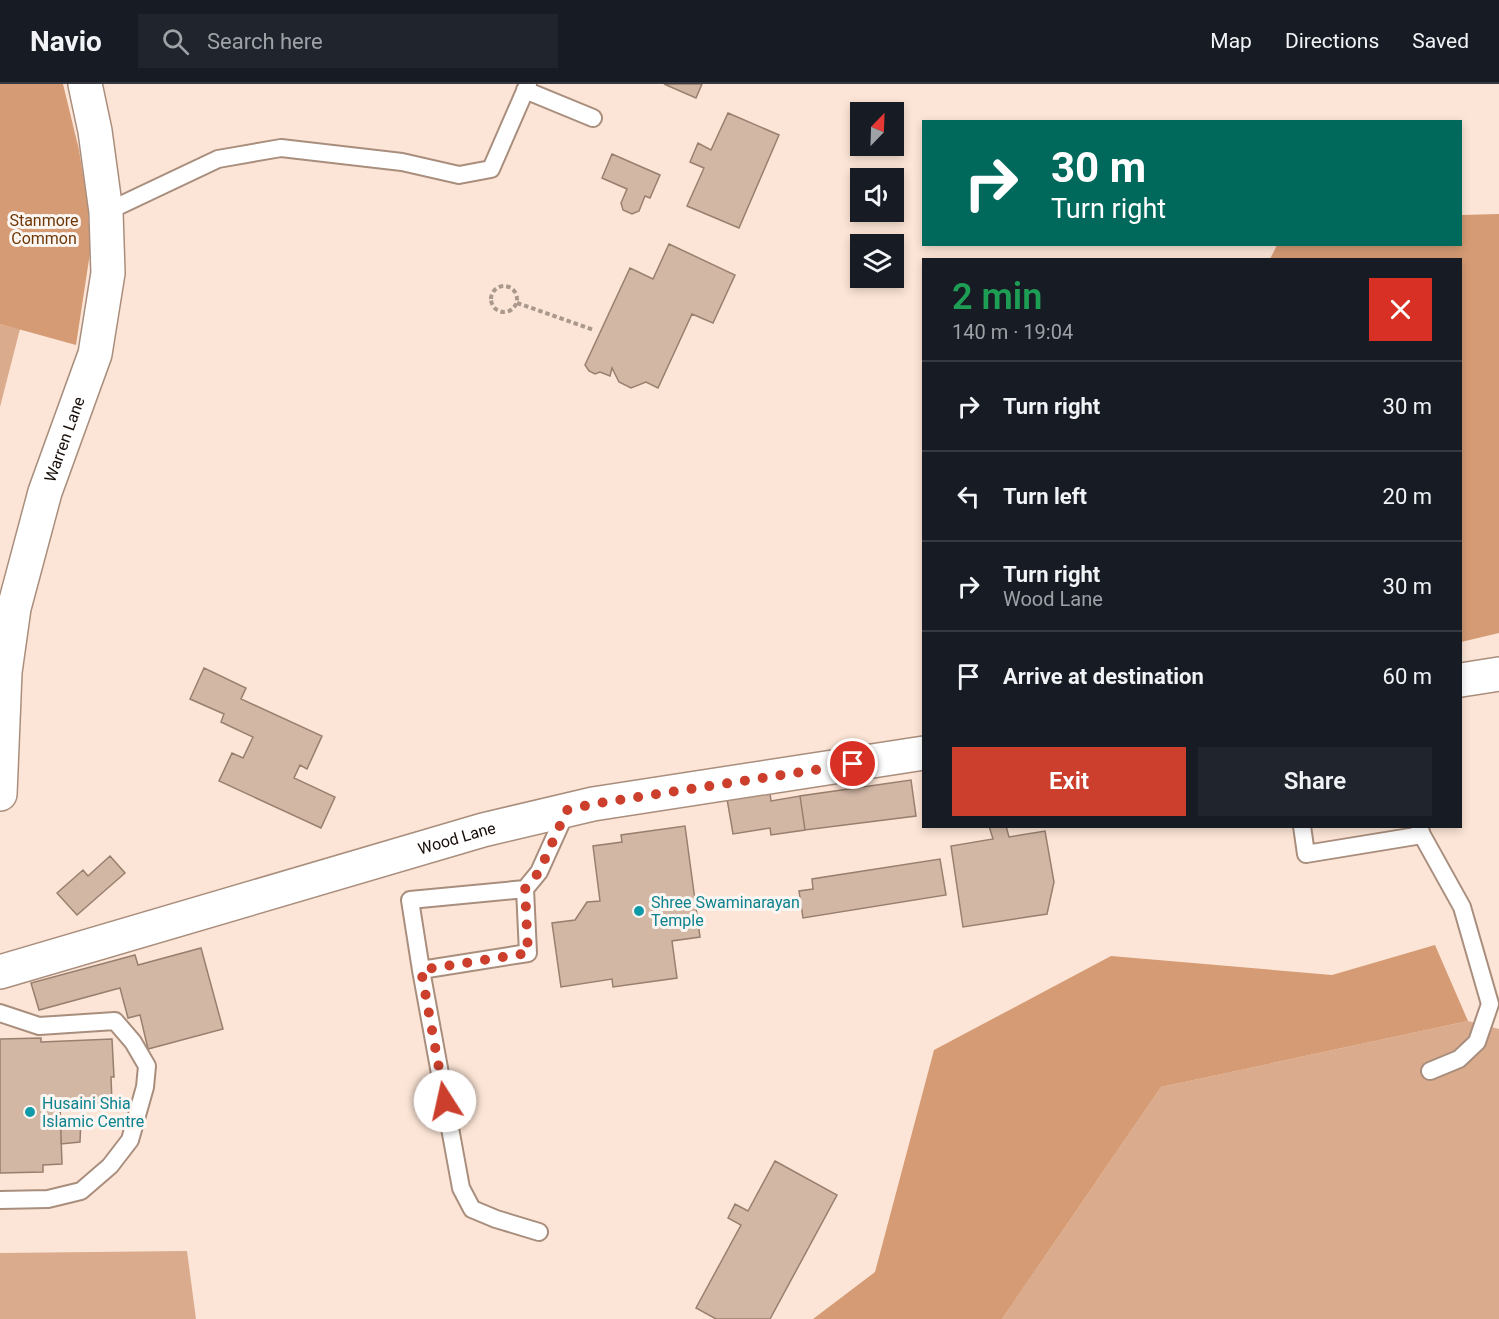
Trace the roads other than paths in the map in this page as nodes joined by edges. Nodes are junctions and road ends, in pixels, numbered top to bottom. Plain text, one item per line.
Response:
1 (85, 84) edge
2 (527, 87) edge
3 (593, 118) dead end
4 (106, 212) junction
5 (1499, 674) edge
6 (1462, 680) edge
7 (922, 753) edge
8 (0, 794) edge
9 (567, 810) junction
10 (1302, 828) edge
11 (1420, 831) edge
12 (525, 889) junction
13 (421, 970) junction
14 (0, 972) edge
15 (0, 1013) edge
16 (1430, 1071) dead end
17 (0, 1200) edge
18 (539, 1232) dead end

1 - 4 street, Warren Lane
2 - 3 lane
2 - 4 lane
4 - 8 street, Warren Lane
5 - 6 street
7 - 9 street, Wood Lane
9 - 12 lane
9 - 14 street, Wood Lane
10 - 11 lane
11 - 16 lane
12 - 13 lane
12 - 13 lane
13 - 18 lane
15 - 17 lane

